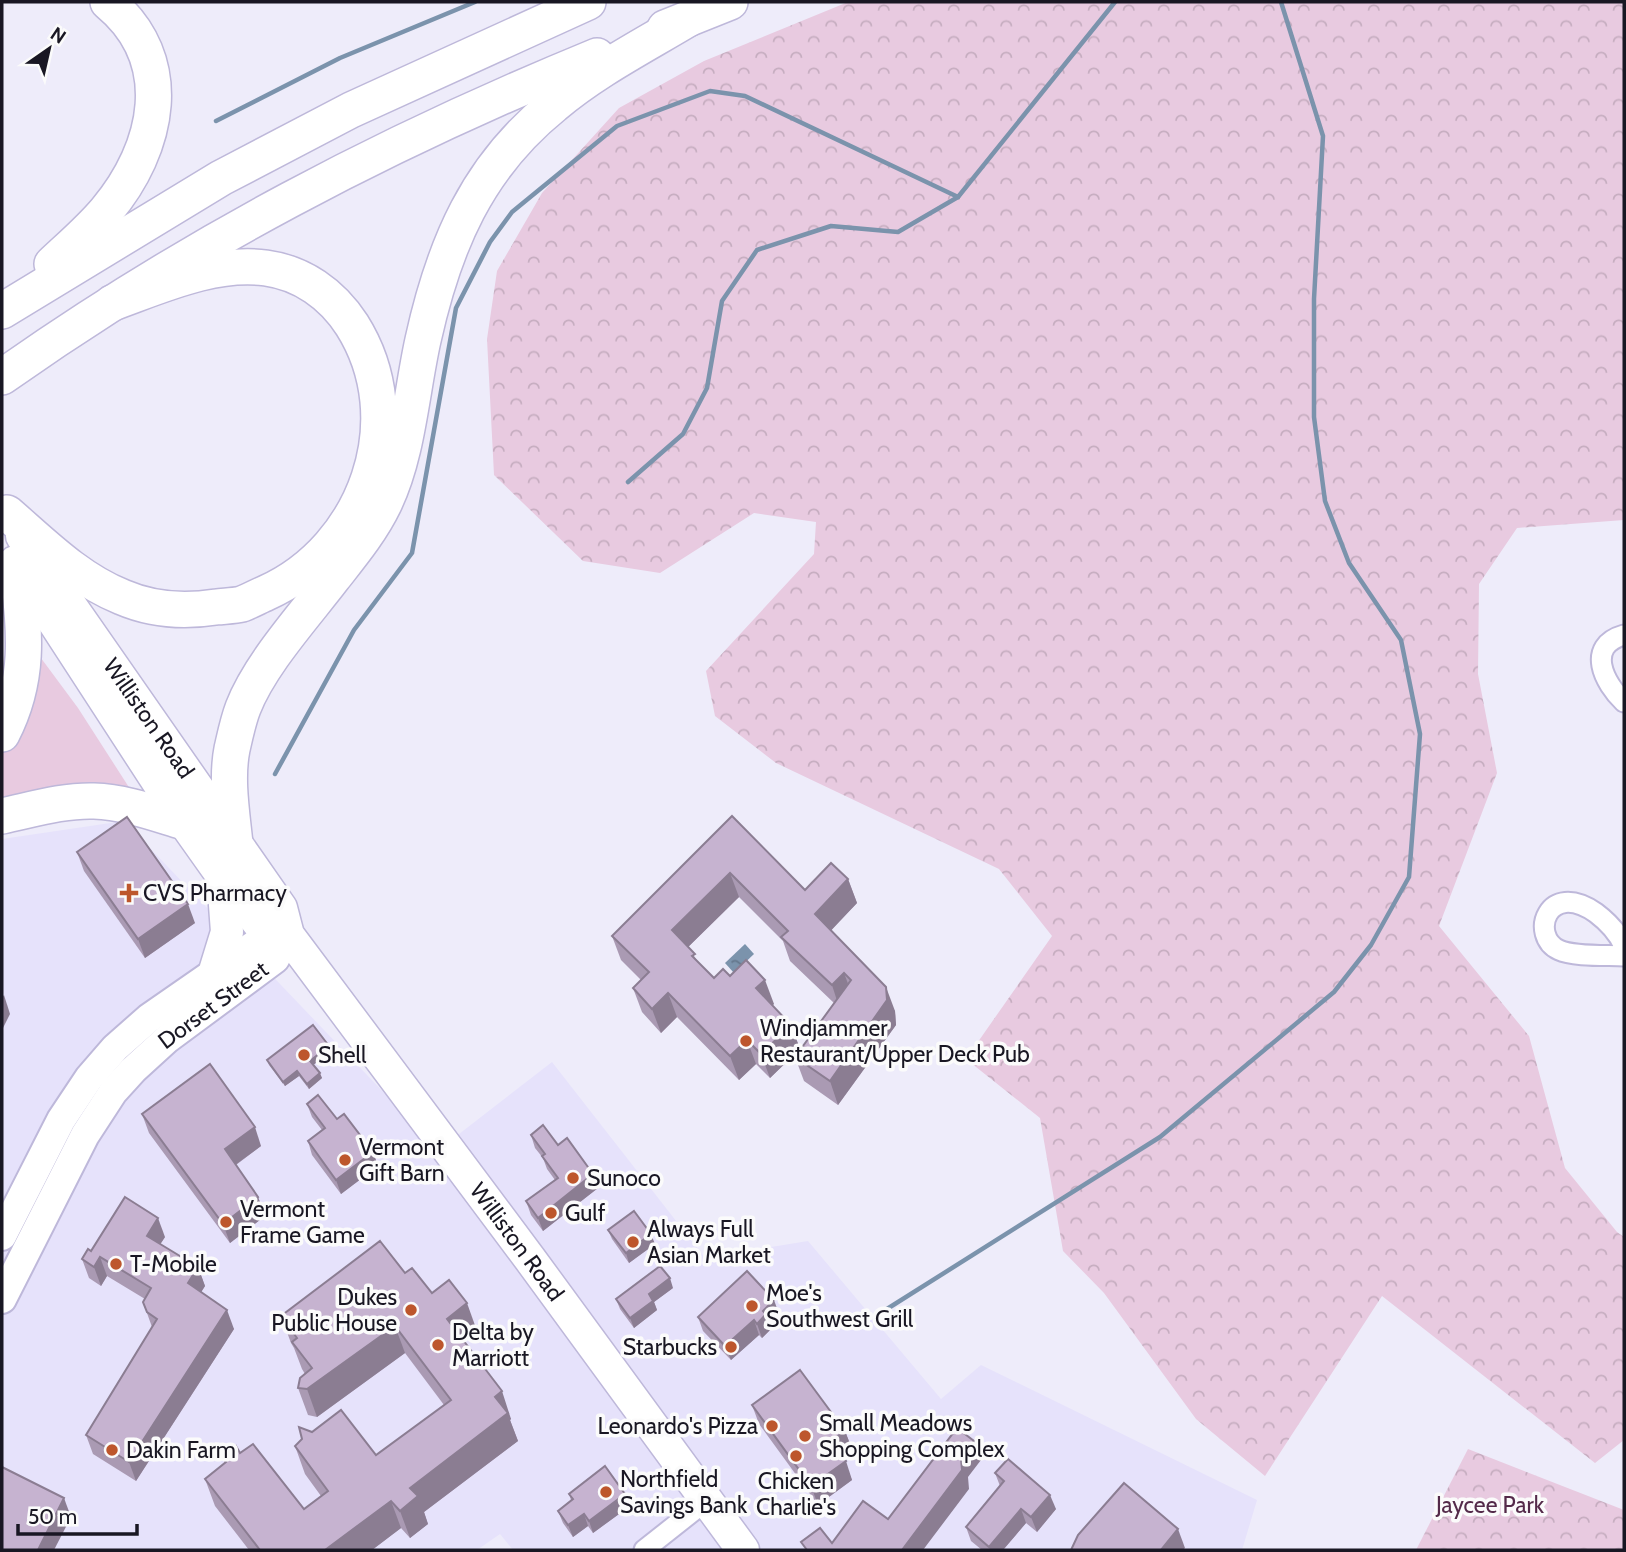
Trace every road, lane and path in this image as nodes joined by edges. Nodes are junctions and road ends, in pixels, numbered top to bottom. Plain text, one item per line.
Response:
1 (108, 2) edge
2 (588, 2) edge
3 (730, 2) edge
4 (688, 19) junction
5 (112, 303) junction
6 (7, 307) edge
7 (2, 377) edge
8 (7, 531) edge
9 (1624, 635) edge
10 (1624, 702) edge
11 (2, 734) edge
12 (2, 816) edge
13 (184, 822) junction
14 (235, 844) junction
15 (223, 877) junction
16 (288, 936) junction
17 (1624, 946) edge
18 (1624, 956) edge
19 (215, 971) junction
20 (75, 1097) junction
21 (99, 1112) junction
22 (2, 1236) edge
23 (2, 1299) edge
24 (706, 1501) junction
25 (644, 1550) edge
26 (743, 1550) edge

1 - 6 highway
2 - 6 highway
3 - 4 highway
4 - 5 highway
4 - 14 highway
5 - 7 highway
5 - 8 highway
8 - 11 highway
8 - 13 main road, Williston Road
8 - 14 main road, Williston Road
9 - 10 street
12 - 13 highway
13 - 15 main road, Williston Road
14 - 16 main road, Williston Road
15 - 16 main road, Williston Road
15 - 19 main road
16 - 19 main road, Dorset Street
16 - 21 main road, Dorset Street
16 - 24 main road, Williston Road
17 - 18 street
19 - 20 main road, Dorset Street
20 - 21 main road
20 - 22 main road, Dorset Street
21 - 23 main road, Dorset Street
24 - 25 street
24 - 26 main road, Williston Road

